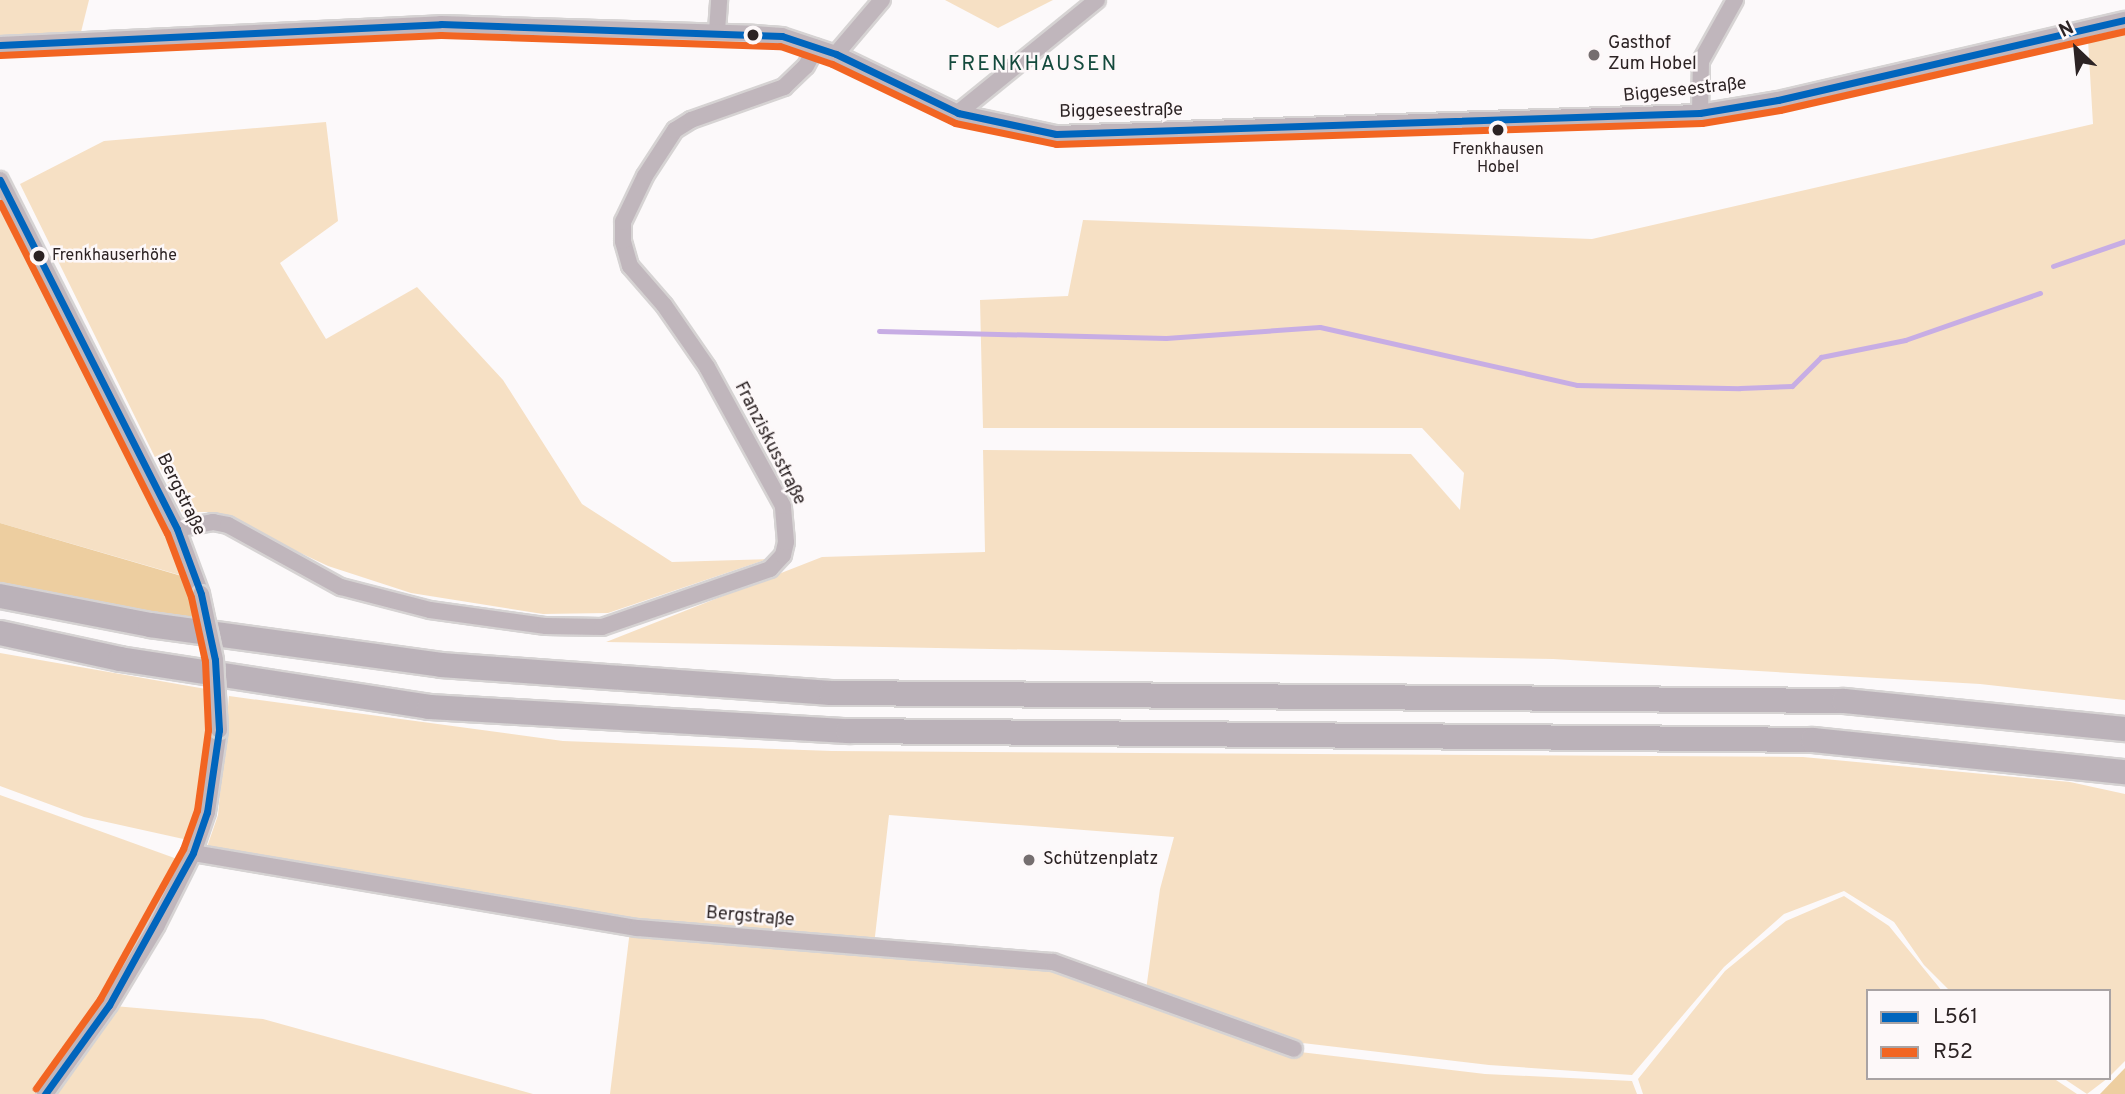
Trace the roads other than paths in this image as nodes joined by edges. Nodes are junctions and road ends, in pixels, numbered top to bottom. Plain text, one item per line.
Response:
1 (719, 0) edge
2 (882, 0) edge
3 (1097, 0) edge
4 (1735, 0) edge
5 (2125, 20) edge
6 (717, 31) junction
7 (0, 44) edge
8 (816, 47) junction
9 (836, 54) junction
10 (958, 113) junction
11 (1700, 113) junction
12 (0, 180) edge
13 (177, 529) junction
14 (0, 596) edge
15 (0, 633) edge
16 (2125, 729) edge
17 (2125, 772) edge
18 (192, 853) junction
19 (1294, 1049) dead end
20 (46, 1094) edge

1 - 6 street
2 - 9 street
3 - 10 street
4 - 11 street
5 - 11 street, Biggeseestraße
6 - 7 street, Biggeseestraße
6 - 8 street, Biggeseestraße
8 - 9 street, Biggeseestraße
8 - 13 street, Franziskusstraße
9 - 10 street, Biggeseestraße
10 - 11 street, Biggeseestraße
12 - 13 street, Bergstraße
13 - 18 street, Bergstraße, bridge
14 - 16 highway
15 - 17 highway
18 - 19 street, Bergstraße
18 - 20 street, Bergstraße

